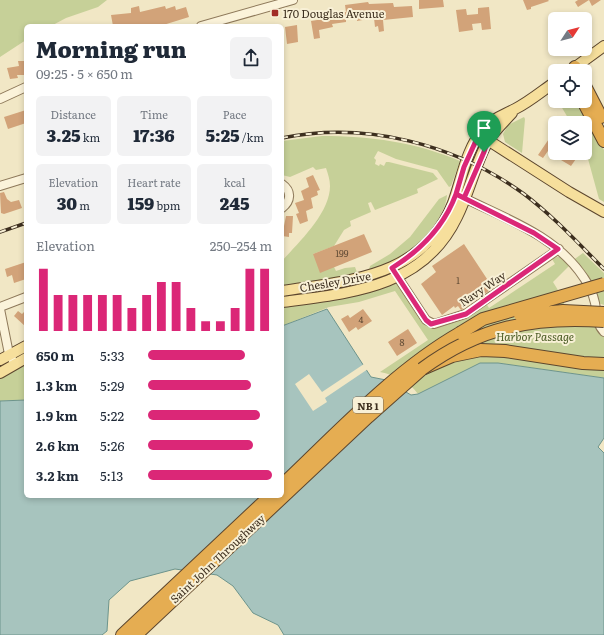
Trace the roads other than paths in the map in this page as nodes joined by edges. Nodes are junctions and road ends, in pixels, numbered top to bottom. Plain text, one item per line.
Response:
1 (293, 0) edge
2 (208, 24) edge
3 (604, 46) edge
4 (582, 64) edge
5 (548, 87) edge
6 (24, 89) edge
7 (0, 99) edge
8 (592, 100) edge
9 (587, 108) edge
10 (514, 110) junction
11 (604, 124) edge
12 (479, 134) junction
13 (488, 140) junction
14 (604, 141) edge
15 (24, 179) edge
16 (0, 186) edge
17 (284, 186) edge
18 (460, 196) junction
19 (284, 206) edge
20 (604, 212) edge
21 (558, 249) junction
22 (392, 268) junction
23 (398, 278) junction
24 (604, 284) edge
25 (284, 291) edge
26 (24, 298) edge
27 (284, 302) edge
28 (595, 302) junction
29 (604, 305) edge
30 (0, 308) edge
31 (604, 313) edge
32 (604, 321) edge
33 (604, 332) edge
34 (460, 333) junction
35 (24, 347) edge
36 (9, 354) junction
37 (24, 359) edge
38 (0, 360) edge
39 (15, 364) junction
40 (604, 364) edge
41 (422, 369) junction
42 (0, 373) edge
43 (284, 483) edge
44 (284, 496) edge
45 (268, 498) edge
46 (282, 498) edge
47 (122, 635) edge
48 (136, 635) edge

1 - 2 street
3 - 4 main road
5 - 10 main road, Chesley Drive
6 - 7 street
8 - 11 highway
9 - 14 highway
10 - 12 main road, Chesley Drive
10 - 13 main road, Chesley Drive
12 - 13 main road
12 - 18 main road, Chesley Drive
13 - 18 main road, Chesley Drive
13 - 20 main road
15 - 16 street
17 - 19 street
18 - 21 street
18 - 22 main road, Chesley Drive
18 - 23 main road, Chesley Drive
21 - 23 street, Navy Way
21 - 28 street
22 - 23 street, Navy Way
22 - 25 main road, Chesley Drive
23 - 27 main road, Chesley Drive
24 - 34 highway, bridge
26 - 30 street
28 - 29 street
28 - 33 street
30 - 36 street
31 - 34 highway, NB 1, bridge
32 - 41 highway, Saint John Throughway / NB 1, bridge
34 - 43 highway, NB 1
35 - 36 main road
36 - 38 main road
36 - 39 street
37 - 39 main road
39 - 42 main road
40 - 41 highway, bridge
41 - 44 highway, Saint John Throughway / NB 1
45 - 47 highway, Saint John Throughway
46 - 48 highway, Saint John Throughway / NB 1

